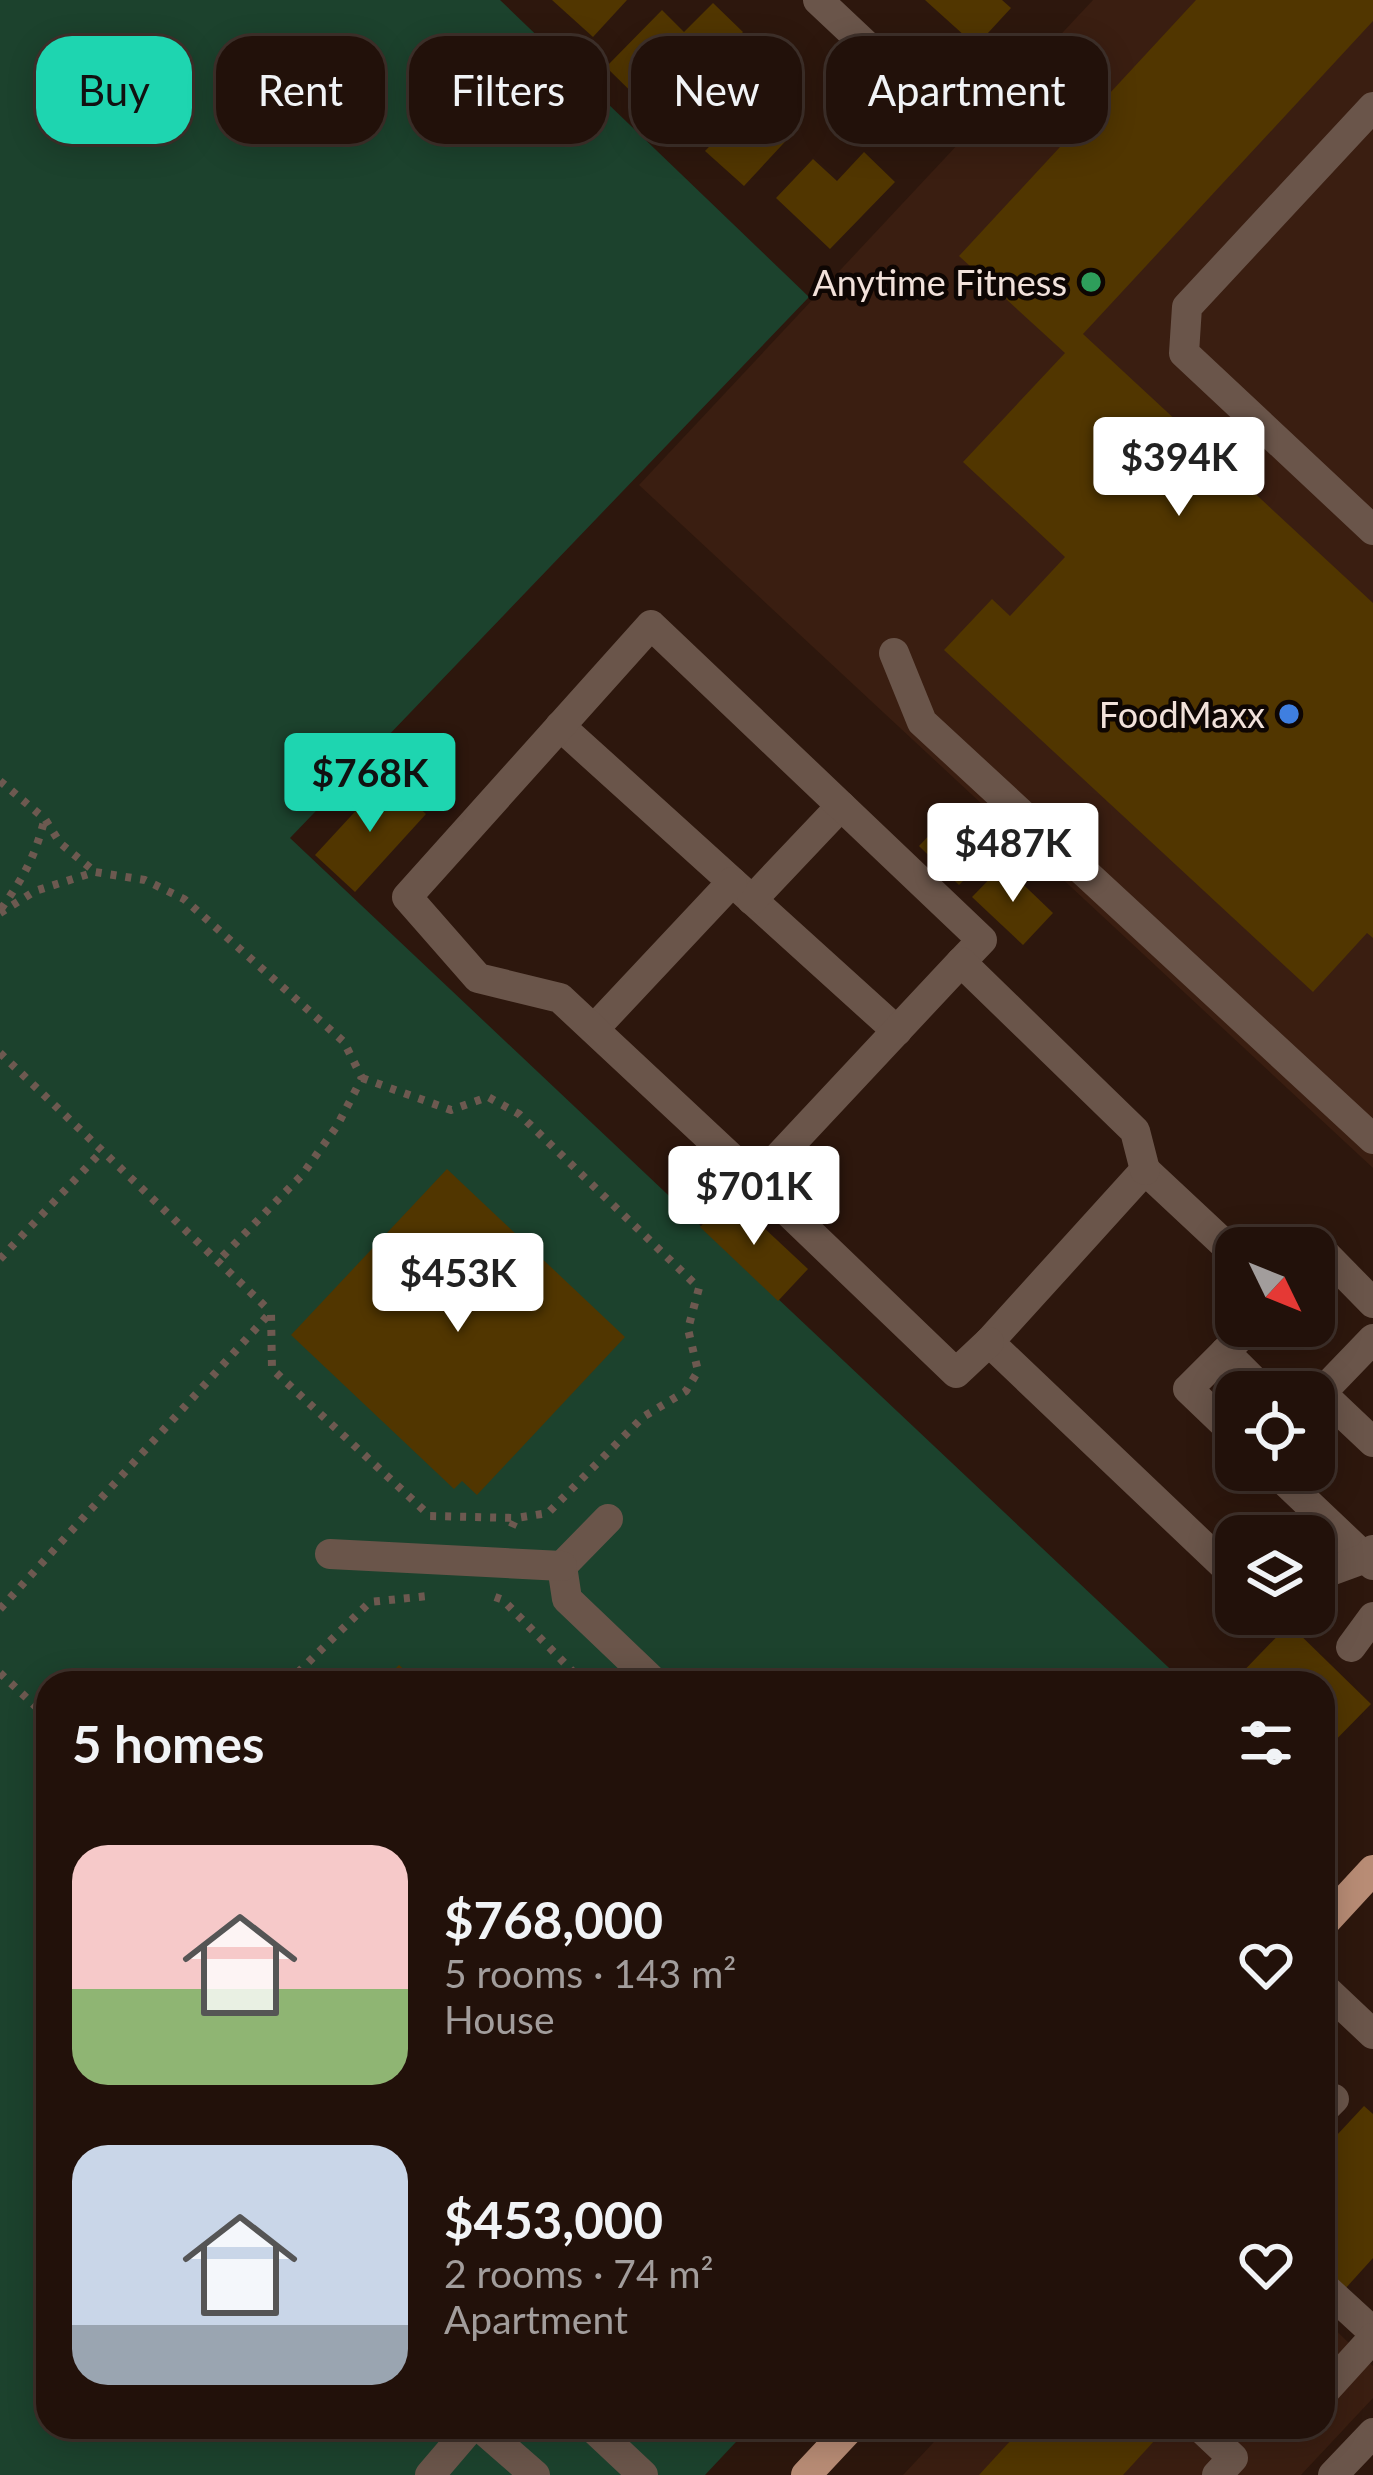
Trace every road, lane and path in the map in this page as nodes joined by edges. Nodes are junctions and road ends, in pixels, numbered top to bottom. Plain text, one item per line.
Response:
1 (818, 0) edge
2 (856, 36) edge
3 (1373, 107) edge
4 (1373, 530) edge
5 (894, 653) dead end
6 (560, 726) junction
7 (0, 781) edge
8 (841, 806) junction
9 (44, 819) junction
10 (95, 872) junction
11 (742, 891) junction
12 (0, 912) edge
13 (962, 962) junction
14 (594, 1029) junction
15 (896, 1031) junction
16 (0, 1053) edge
17 (362, 1078) junction
18 (1373, 1139) edge
19 (102, 1151) junction
20 (1145, 1170) junction
21 (756, 1181) junction
22 (1215, 1235) edge
23 (0, 1259) edge
24 (219, 1260) junction
25 (1335, 1263) edge
26 (1373, 1303) edge
27 (271, 1312) junction
28 (1373, 1339) edge
29 (989, 1342) junction
30 (1230, 1347) edge
31 (1225, 1352) junction
32 (1244, 1371) edge
33 (1335, 1378) edge
34 (1335, 1411) edge
35 (1215, 1415) edge
36 (1373, 1442) edge
37 (1296, 1491) edge
38 (516, 1518) junction
39 (608, 1519) dead end
40 (330, 1554) dead end
41 (1215, 1557) edge
42 (1371, 1558) edge
43 (496, 1562) junction
44 (562, 1566) junction
45 (1335, 1570) edge
46 (437, 1595) dead end
47 (0, 1609) edge
48 (1373, 1617) edge
49 (1351, 1647) dead end
50 (299, 1671) edge
51 (572, 1671) edge
52 (642, 1671) edge
53 (0, 1673) edge
54 (36, 1707) edge
55 (1373, 1870) edge
56 (1335, 1911) edge
57 (1335, 1999) edge
58 (1373, 2034) edge
59 (1335, 2298) edge
60 (1373, 2335) edge
61 (1335, 2378) edge
62 (1373, 2433) edge
63 (461, 2439) edge
64 (494, 2439) edge
65 (605, 2439) edge
66 (840, 2439) edge
67 (1213, 2439) edge
68 (430, 2475) edge
69 (535, 2475) edge
70 (643, 2475) edge
71 (806, 2475) edge
72 (1217, 2475) edge
73 (1333, 2475) edge

1 - 2 street
3 - 4 street
5 - 18 street
6 - 8 street
6 - 11 street
6 - 14 street
7 - 9 path
8 - 11 street
8 - 13 street
9 - 10 path
9 - 12 path
10 - 12 path
10 - 17 path
11 - 14 street
11 - 15 street
13 - 15 street
13 - 20 street
14 - 21 street
15 - 21 street
16 - 19 path
17 - 24 path
17 - 38 path
19 - 23 path
19 - 24 path
20 - 22 street
20 - 29 street
21 - 29 street
24 - 27 path
25 - 26 street
27 - 38 path
27 - 47 path
28 - 33 street
29 - 41 street
30 - 31 street
31 - 32 street
31 - 35 street
34 - 36 street
37 - 42 street
38 - 43 path
39 - 44 street
40 - 43 street
42 - 45 street
43 - 44 street
43 - 51 path
44 - 52 street
46 - 50 path
48 - 49 street
53 - 54 path
55 - 56 main road
57 - 58 street
59 - 60 street
60 - 61 street
62 - 73 street
63 - 68 street
64 - 69 street
65 - 70 street
66 - 71 main road
67 - 72 street

